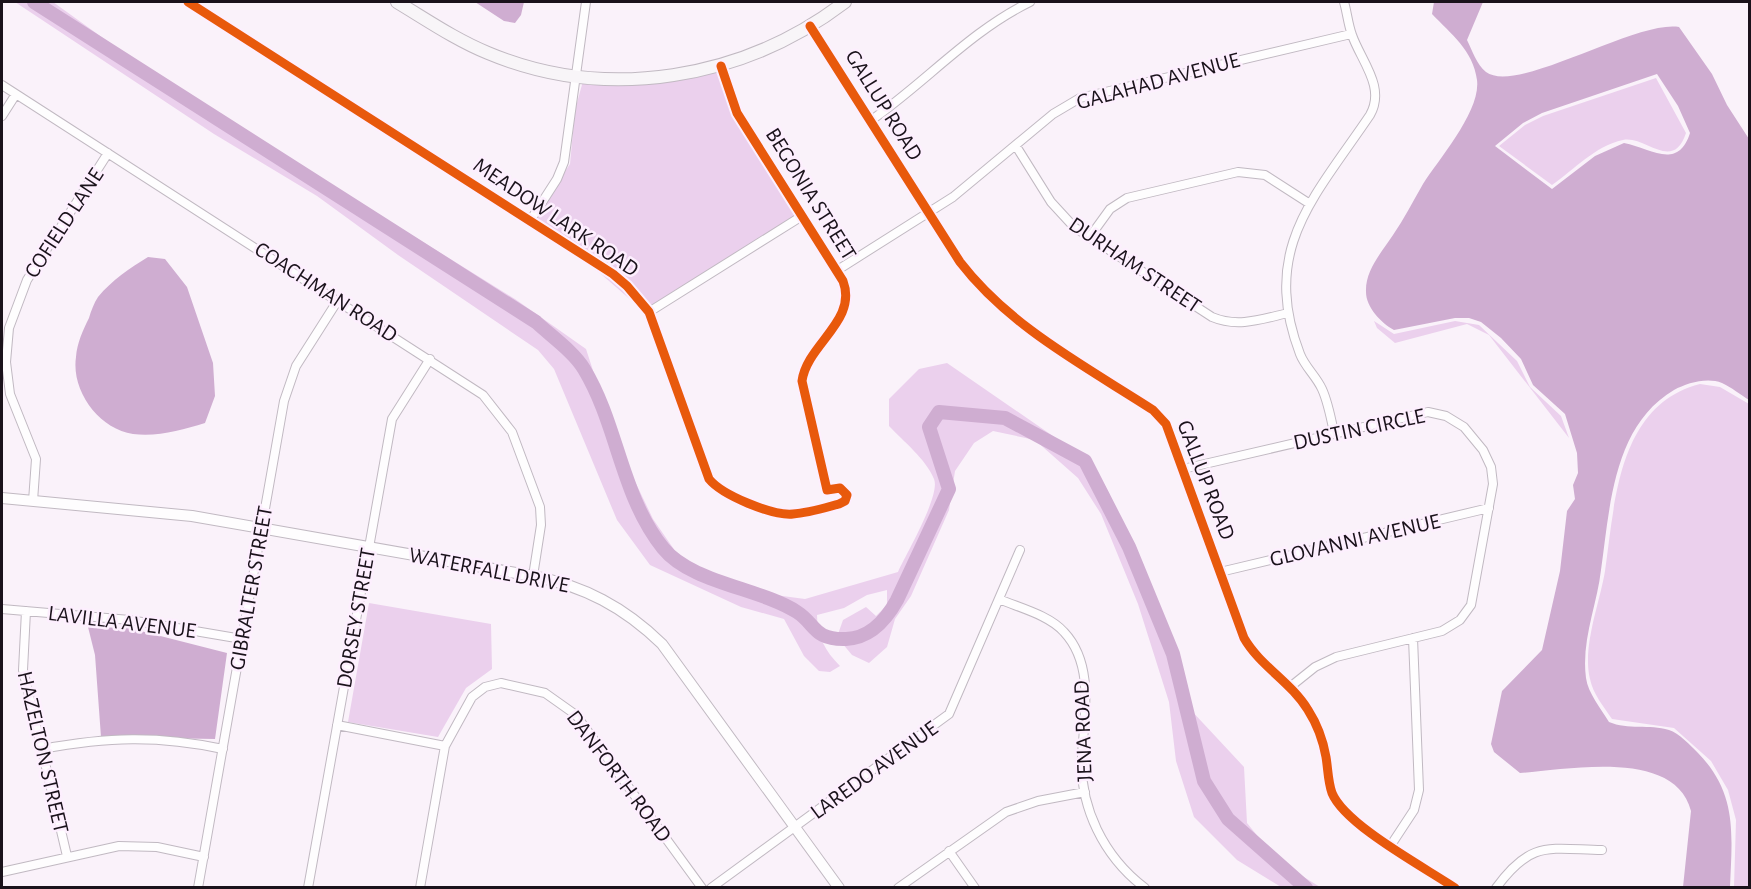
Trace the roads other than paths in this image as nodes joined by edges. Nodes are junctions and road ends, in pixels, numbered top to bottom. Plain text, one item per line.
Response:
1 (188, 2) edge
2 (397, 2) edge
3 (586, 2) edge
4 (845, 2) edge
5 (1030, 2) edge
6 (1344, 2) edge
7 (810, 26) junction
8 (1352, 34) junction
9 (720, 66) junction
10 (576, 77) junction
11 (2, 85) edge
12 (16, 94) junction
13 (2, 116) edge
14 (870, 121) junction
15 (1016, 146) junction
16 (108, 153) junction
17 (1310, 204) junction
18 (929, 213) junction
19 (802, 216) junction
20 (530, 221) junction
21 (1089, 238) junction
22 (837, 271) junction
23 (338, 300) junction
24 (649, 312) junction
25 (1288, 314) junction
26 (430, 359) junction
27 (1334, 433) junction
28 (1183, 468) junction
29 (847, 495) joint
30 (2, 498) edge
31 (33, 501) junction
32 (1489, 508) junction
33 (261, 528) junction
34 (369, 547) junction
35 (1020, 550) dead end
36 (1220, 572) junction
37 (533, 576) junction
38 (999, 599) junction
39 (2, 609) edge
40 (26, 611) junction
41 (1413, 638) junction
42 (242, 639) junction
43 (1290, 687) junction
44 (337, 725) junction
45 (445, 746) junction
46 (223, 748) junction
47 (42, 749) junction
48 (1085, 792) junction
49 (795, 827) junction
50 (1391, 845) junction
51 (1602, 850) dead end
52 (949, 851) junction
53 (67, 856) junction
54 (204, 856) junction
55 (2, 872) edge
56 (198, 888) edge
57 (308, 888) edge
58 (420, 888) edge
59 (702, 888) edge
60 (711, 888) edge
61 (838, 888) edge
62 (898, 888) edge
63 (975, 888) edge
64 (1145, 888) edge
65 (1455, 888) edge
66 (1496, 888) edge

1 - 20 street, MEADOW LARK ROAD
2 - 10 main road
3 - 10 street
4 - 7 main road
5 - 14 street
6 - 8 street
7 - 9 main road
7 - 14 street, GALLUP ROAD
8 - 15 street, GALAHAD AVENUE
8 - 17 street
9 - 10 main road
9 - 19 street, BEGONIA STREET
10 - 20 street
11 - 12 street, COACHMAN ROAD
12 - 13 street
12 - 16 street, COACHMAN ROAD
14 - 18 street, GALLUP ROAD
15 - 18 street, GALAHAD AVENUE
15 - 21 street, DURHAM STREET
16 - 23 street, COACHMAN ROAD
16 - 31 street, COFIELD LANE
17 - 21 street
17 - 25 street
18 - 22 street, GALAHAD AVENUE
18 - 28 street, GALLUP ROAD
19 - 22 street, BEGONIA STREET
19 - 24 street
20 - 24 street, MEADOW LARK ROAD
21 - 25 street, DURHAM STREET
22 - 29 street, BEGONIA STREET
23 - 26 street, COACHMAN ROAD
23 - 33 street, GIBRALTER STREET
24 - 29 street, MEADOW LARK ROAD
25 - 27 street
26 - 34 street, DORSEY STREET
26 - 37 street, COACHMAN ROAD
27 - 28 street, DUSTIN CIRCLE
27 - 32 street, DUSTIN CIRCLE
28 - 36 street, GALLUP ROAD
30 - 31 street, WATERFALL DRIVE
31 - 33 street, WATERFALL DRIVE
32 - 36 street, GLOVANNI AVENUE
32 - 41 street, DUSTIN CIRCLE
33 - 34 street, WATERFALL DRIVE
33 - 42 street, GIBRALTER STREET
34 - 37 street, WATERFALL DRIVE
34 - 44 street, DORSEY STREET
35 - 38 street, LAREDO AVENUE
36 - 43 street, GALLUP ROAD
37 - 49 street, WATERFALL DRIVE
38 - 48 street, JENA ROAD
38 - 49 street, LAREDO AVENUE
39 - 40 street, LAVILLA AVENUE
40 - 42 street, LAVILLA AVENUE
40 - 47 street, HAZELTON STREET
41 - 43 street, DUSTIN CIRCLE
41 - 50 street
42 - 46 street, GIBRALTER STREET
43 - 50 street, GALLUP ROAD
44 - 45 street
44 - 57 street, DORSEY STREET
45 - 58 street, DANFORTH ROAD
45 - 59 street, DANFORTH ROAD
46 - 47 street
46 - 54 street, GIBRALTER STREET
47 - 53 street, HAZELTON STREET
48 - 52 street
48 - 64 street, JENA ROAD
49 - 60 street, LAREDO AVENUE
49 - 61 street, WATERFALL DRIVE
50 - 65 street, GALLUP ROAD
51 - 66 street
52 - 62 street
52 - 63 street
53 - 54 street
53 - 55 street
54 - 56 street, GIBRALTER STREET

